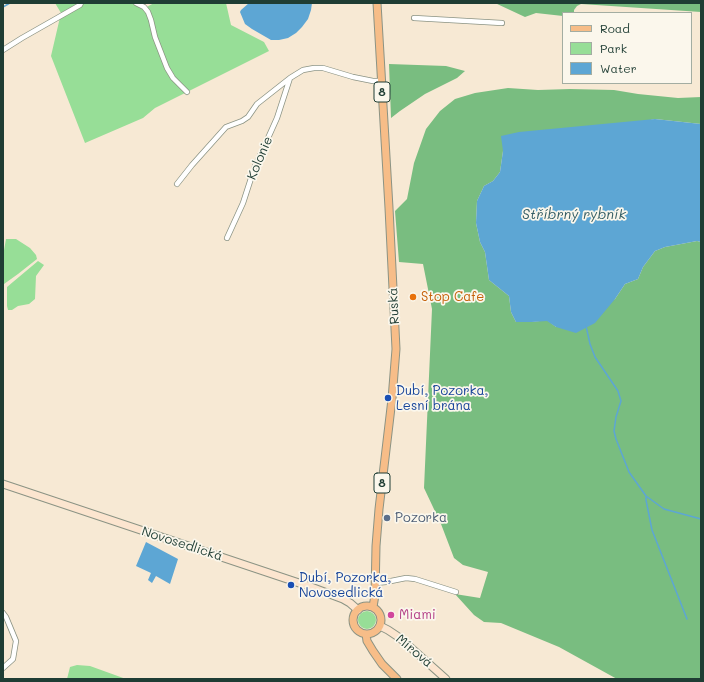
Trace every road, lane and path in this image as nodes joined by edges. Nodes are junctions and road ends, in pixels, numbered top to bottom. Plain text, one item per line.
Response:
1 (82, 3) edge
2 (136, 3) edge
3 (377, 3) edge
4 (414, 18) dead end
5 (502, 23) dead end
6 (3, 50) edge
7 (290, 78) junction
8 (382, 81) junction
9 (187, 92) dead end
10 (177, 184) dead end
11 (227, 238) dead end
12 (3, 484) edge
13 (376, 582) junction
14 (456, 592) dead end
15 (372, 607) junction
16 (358, 610) junction
17 (3, 613) edge
18 (380, 626) junction
19 (366, 634) junction
20 (3, 668) edge
21 (397, 679) edge
22 (446, 679) edge

1 - 6 street
2 - 9 street
3 - 8 main road, Ruská / 8
4 - 5 street
7 - 8 street
7 - 10 street
7 - 11 street, Kolonie
8 - 13 main road, Ruská / 8
12 - 16 street, Novosedlická
13 - 14 street
13 - 15 main road, Ruská / 8
15 - 16 main road
15 - 18 main road
16 - 19 main road
17 - 20 street
18 - 19 main road
18 - 22 street, Mírová
19 - 21 main road

